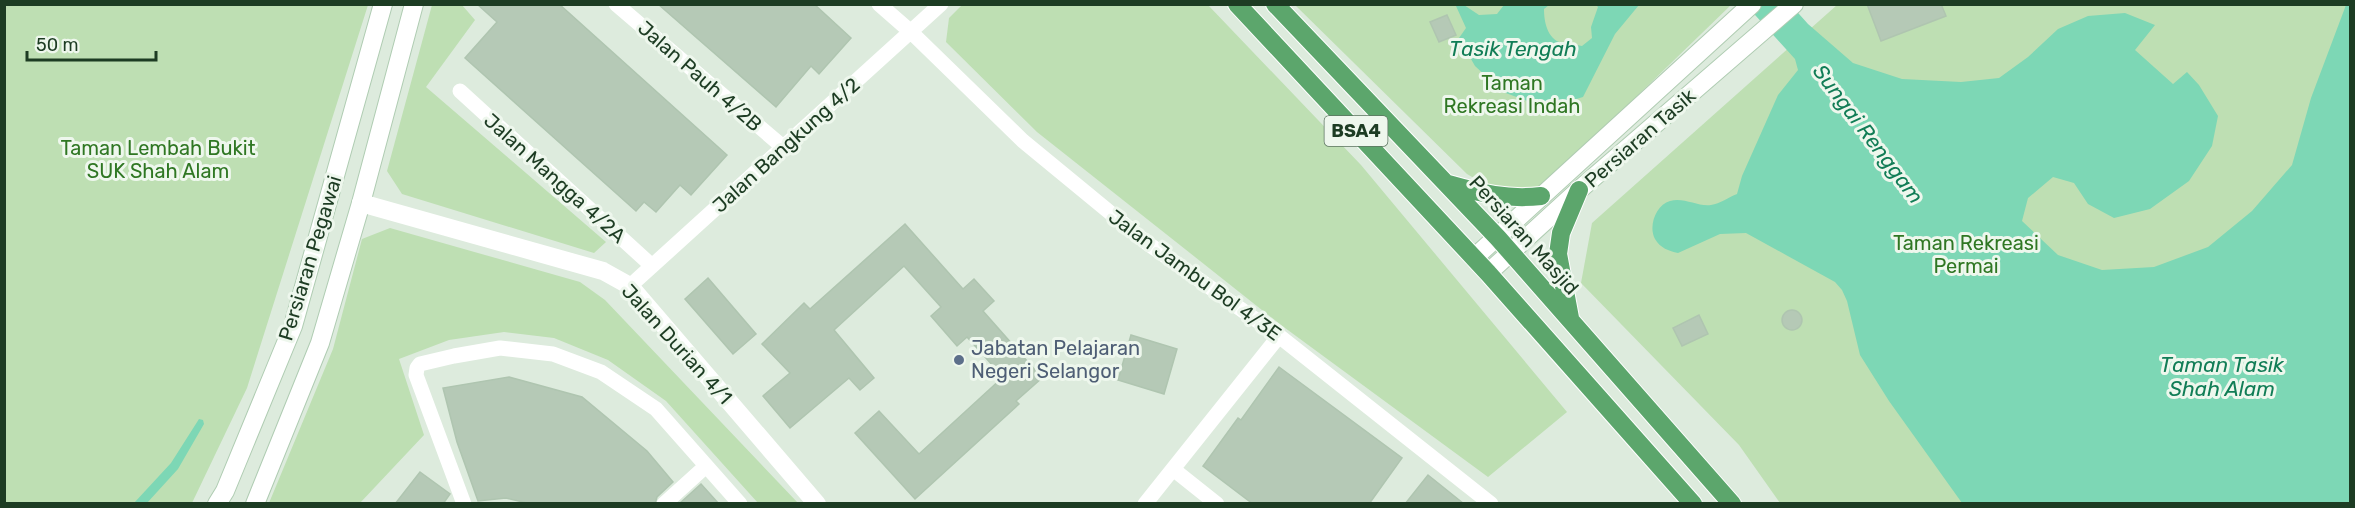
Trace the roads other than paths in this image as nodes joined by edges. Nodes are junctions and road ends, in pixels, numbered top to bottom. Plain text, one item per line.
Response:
1 (383, 4) edge
2 (414, 4) edge
3 (616, 4) edge
4 (879, 4) edge
5 (941, 4) edge
6 (1237, 4) edge
7 (1275, 4) edge
8 (1752, 4) edge
9 (1794, 4) edge
10 (911, 33) junction
11 (460, 91) dead end
12 (783, 147) junction
13 (1446, 184) junction
14 (1579, 190) junction
15 (1541, 196) junction
16 (361, 203) junction
17 (1498, 238) junction
18 (1510, 252) junction
19 (1474, 258) junction
20 (651, 265) junction
21 (1488, 273) junction
22 (630, 286) junction
23 (1571, 321) junction
24 (1279, 336) junction
25 (706, 466) junction
26 (1173, 469) junction
27 (217, 504) edge
28 (255, 504) edge
29 (464, 504) edge
30 (664, 504) edge
31 (740, 504) edge
32 (816, 504) edge
33 (1145, 504) edge
34 (1217, 504) edge
35 (1491, 504) edge
36 (1693, 504) edge
37 (1732, 504) edge

1 - 27 main road, Persiaran Pegawai
2 - 16 main road, Persiaran Pegawai
3 - 12 street, Jalan Pauh 4/2B
4 - 10 street, Jalan Jambu Bol 4/3E
5 - 10 street, Jalan Bangkung 4/2
6 - 19 main road, BSA4
7 - 13 main road, Persiaran Masjid / BSA4
8 - 15 main road, Persiaran Tasik
9 - 14 main road, Persiaran Tasik
10 - 12 street, Jalan Bangkung 4/2
10 - 24 street, Jalan Jambu Bol 4/3E
11 - 20 street, Jalan Mangga 4/2A
12 - 20 street, Jalan Bangkung 4/2
13 - 15 main road
13 - 17 main road, Persiaran Masjid / BSA4
14 - 18 main road, Persiaran Tasik
14 - 23 main road
15 - 17 main road, Persiaran Tasik
16 - 22 main road, Jalan Durian 4/1
16 - 28 main road, Persiaran Pegawai
17 - 18 main road, Persiaran Masjid / BSA4
17 - 19 main road, Persiaran Tasik
18 - 21 main road, Persiaran Tasik
18 - 23 main road, Persiaran Masjid / BSA4
19 - 21 main road, BSA4
20 - 22 street, Jalan Bangkung 4/2
21 - 36 main road, BSA4
22 - 32 main road, Jalan Durian 4/1
23 - 37 main road, Persiaran Masjid / BSA4
24 - 26 street
24 - 35 street, Jalan Jambu Bol 4/3E
25 - 29 street
25 - 30 street
25 - 31 street
26 - 33 street
26 - 34 street

